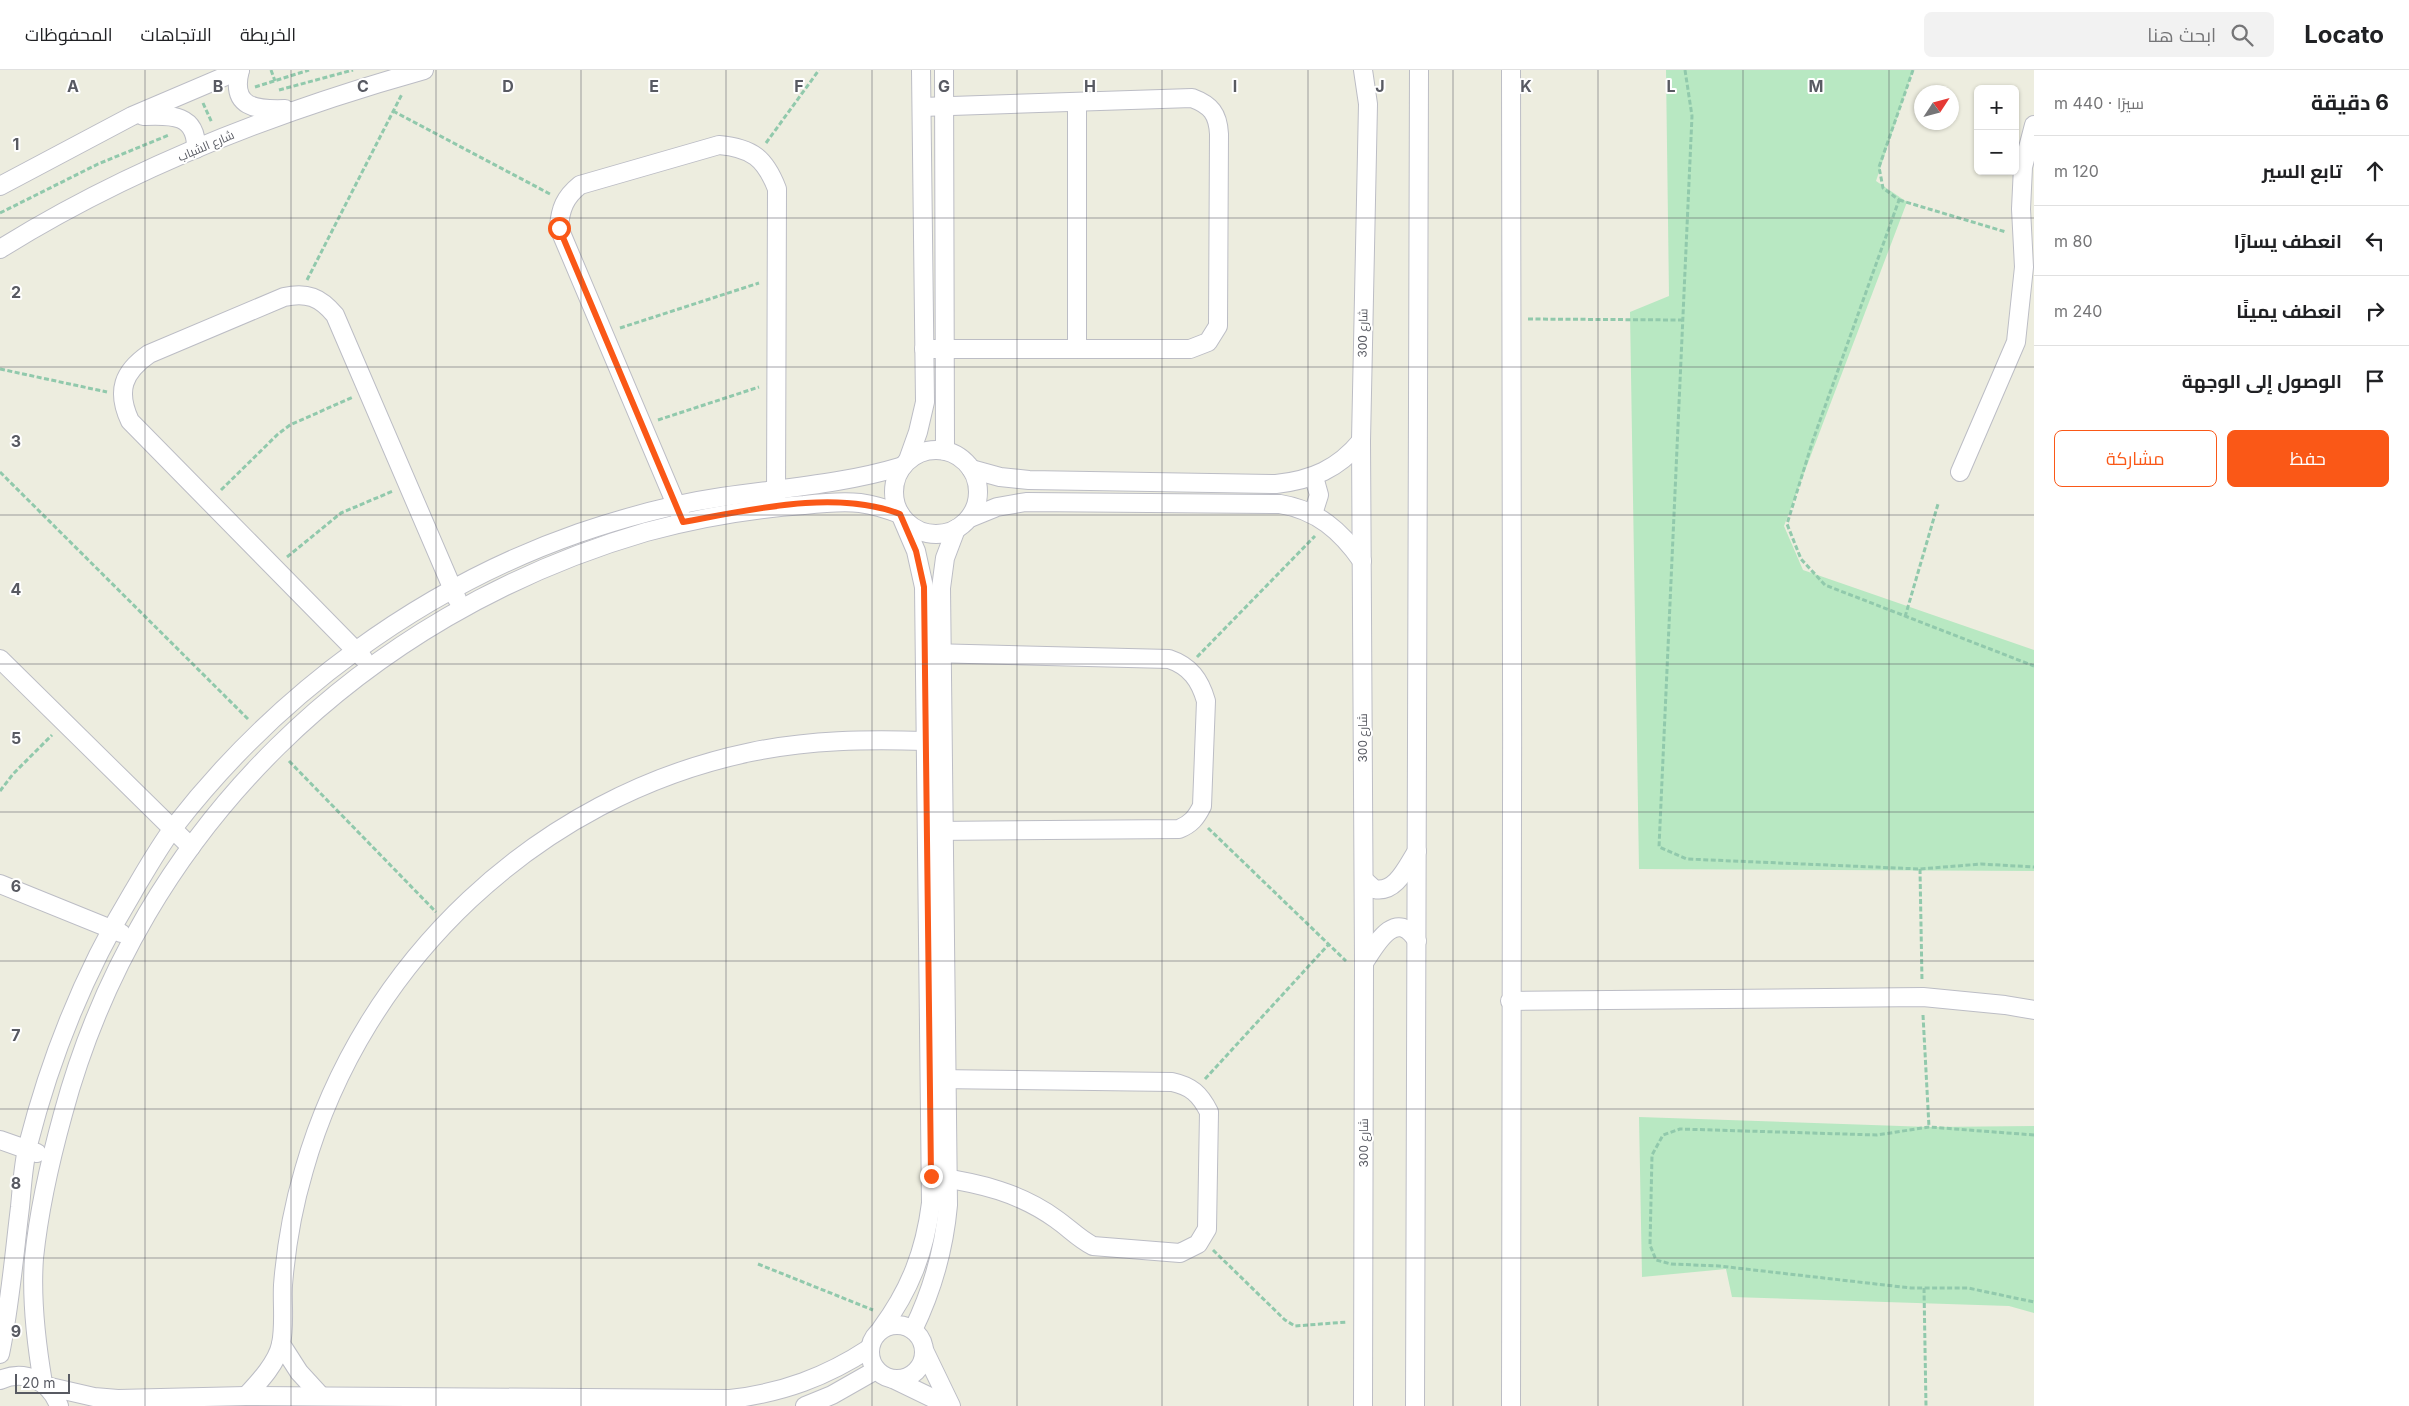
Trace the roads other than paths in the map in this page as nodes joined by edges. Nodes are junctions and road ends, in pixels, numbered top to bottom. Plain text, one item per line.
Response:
1 (240, 70) edge
2 (921, 70) edge
3 (944, 70) edge
4 (1363, 70) edge
5 (1419, 70) edge
6 (1510, 70) edge
7 (418, 72) edge
8 (1077, 102) junction
9 (945, 106) junction
10 (922, 107) junction
11 (298, 108) junction
12 (132, 116) junction
13 (2034, 125) edge
14 (196, 149) junction
15 (0, 186) edge
16 (0, 249) edge
17 (924, 349) junction
18 (944, 349) junction
19 (1077, 349) junction
20 (1361, 441) junction
21 (945, 451) junction
22 (905, 463) junction
23 (971, 469) junction
24 (1960, 472) dead end
25 (1314, 477) junction
26 (776, 498) junction
27 (676, 505) junction
28 (1313, 514) junction
29 (901, 515) junction
30 (970, 518) junction
31 (683, 522) junction
32 (956, 530) junction
33 (1362, 561) junction
34 (452, 589) junction
35 (461, 608) junction
36 (356, 650) junction
37 (933, 654) junction
38 (0, 659) edge
39 (370, 666) junction
40 (925, 741) junction
41 (173, 828) junction
42 (935, 831) junction
43 (190, 847) junction
44 (1417, 851) junction
45 (1364, 880) junction
46 (0, 884) edge
47 (110, 929) junction
48 (133, 938) junction
49 (1417, 941) junction
50 (1364, 971) junction
51 (1510, 1000) junction
52 (2034, 1010) edge
53 (928, 1079) junction
54 (947, 1079) junction
55 (0, 1140) edge
56 (26, 1149) junction
57 (50, 1158) junction
58 (939, 1177) junction
59 (7, 1258) edge
60 (34, 1259) junction
61 (886, 1323) junction
62 (913, 1330) junction
63 (281, 1344) junction
64 (870, 1348) junction
65 (924, 1350) junction
66 (0, 1354) edge
67 (876, 1370) junction
68 (893, 1379) junction
69 (0, 1380) edge
70 (45, 1384) junction
71 (246, 1396) junction
72 (321, 1396) junction
73 (352, 1401) edge
74 (181, 1402) edge
75 (605, 1402) edge
76 (705, 1403) edge
77 (59, 1406) edge
78 (805, 1406) edge
79 (950, 1406) edge
80 (1363, 1406) edge
81 (1415, 1406) edge
82 (1510, 1406) edge

1 - 11 street
1 - 12 street
2 - 10 street
3 - 9 street
4 - 20 street, شارع 300
5 - 44 street
6 - 51 street
7 - 11 street, شارع الشباب
8 - 9 street
8 - 19 street
8 - 19 street
9 - 10 street
9 - 18 street
10 - 17 street
11 - 14 street, شارع الشباب
12 - 14 street
12 - 15 street
13 - 24 street
14 - 16 street, شارع الشباب
17 - 18 street
17 - 22 street
18 - 19 street
18 - 21 street
20 - 25 street
20 - 33 street, شارع 300
21 - 22 street
21 - 23 street
22 - 26 street
22 - 29 street
23 - 25 street
23 - 30 street
25 - 28 street
26 - 27 street
26 - 27 street
26 - 29 street
26 - 31 street
27 - 31 street
27 - 34 street
28 - 30 street
28 - 33 street
29 - 32 street
29 - 37 street
30 - 32 street
31 - 35 street
32 - 37 street
33 - 45 street, شارع 300
34 - 35 street
34 - 36 street
34 - 36 street
35 - 39 street
36 - 39 street
36 - 41 street
37 - 40 street
37 - 42 street
37 - 42 street
38 - 41 street
39 - 43 street
40 - 42 street
40 - 63 street
41 - 43 street
41 - 47 street
42 - 53 street
42 - 54 street
43 - 48 street
44 - 45 street
44 - 49 street
45 - 50 street, شارع 300
46 - 47 street
47 - 48 street
47 - 56 street
48 - 57 street
49 - 50 street
49 - 81 street
50 - 80 street, شارع 300
51 - 52 street
51 - 82 street
53 - 54 street
53 - 58 street
54 - 58 street
54 - 58 street
55 - 56 street
56 - 57 street
56 - 59 street
57 - 60 street
58 - 61 street
58 - 62 street
59 - 60 street
59 - 66 street
60 - 70 street
61 - 62 street
61 - 64 street
62 - 65 street
63 - 71 street
63 - 72 street
64 - 67 street
64 - 76 street
65 - 68 street
65 - 79 street
67 - 68 street
67 - 78 street
68 - 79 street
69 - 70 street
70 - 74 street
70 - 77 street
71 - 72 street
71 - 74 street
72 - 73 street
73 - 75 street
75 - 76 street

